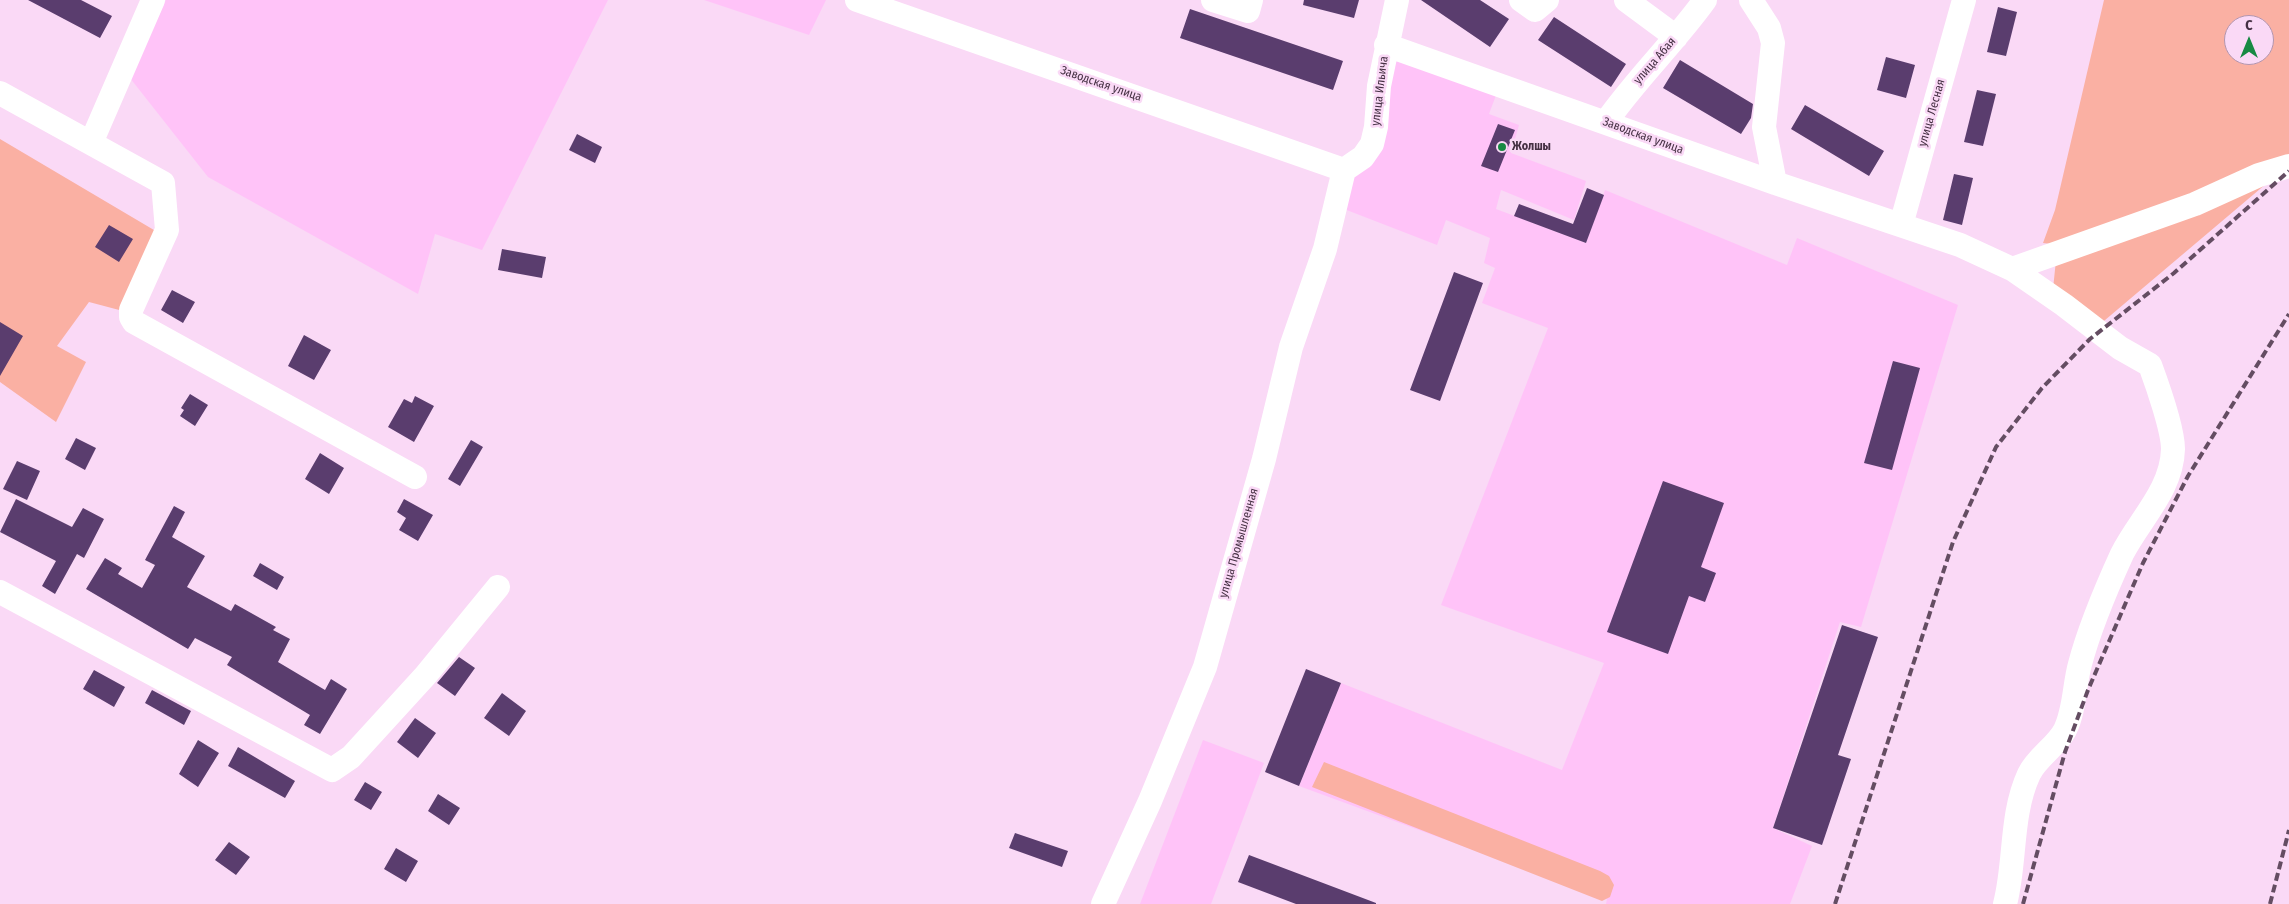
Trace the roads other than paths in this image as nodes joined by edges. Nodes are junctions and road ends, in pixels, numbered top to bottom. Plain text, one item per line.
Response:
1 (153, 0) edge
2 (857, 0) edge
3 (1213, 0) edge
4 (1251, 0) edge
5 (1397, 0) edge
6 (1521, 0) edge
7 (1547, 0) edge
8 (1626, 0) edge
9 (1705, 0) edge
10 (1751, 0) edge
11 (1964, 0) edge
12 (1676, 37) junction
13 (1386, 45) junction
14 (0, 93) edge
15 (1606, 122) junction
16 (91, 143) junction
17 (2289, 166) edge
18 (1344, 170) junction
19 (1775, 183) junction
20 (1901, 225) junction
21 (2012, 269) junction
22 (415, 477) dead end
23 (498, 587) dead end
24 (0, 592) edge
25 (1103, 904) edge
26 (2005, 904) edge

1 - 16 street
2 - 18 street, Заводская улица
3 - 4 street
5 - 13 street, улица Ильича
6 - 7 street
8 - 12 street
9 - 12 street, улица Абая
10 - 19 street
11 - 20 street, улица Лесная
12 - 15 street, улица Абая
13 - 15 street, Заводская улица
13 - 18 street, улица Ильича
14 - 16 street
15 - 19 street, Заводская улица
16 - 22 street
17 - 21 street
18 - 25 street, улица Промышленная
19 - 20 street, Заводская улица
20 - 21 street, Заводская улица
21 - 26 street, Заводская улица
23 - 24 street

